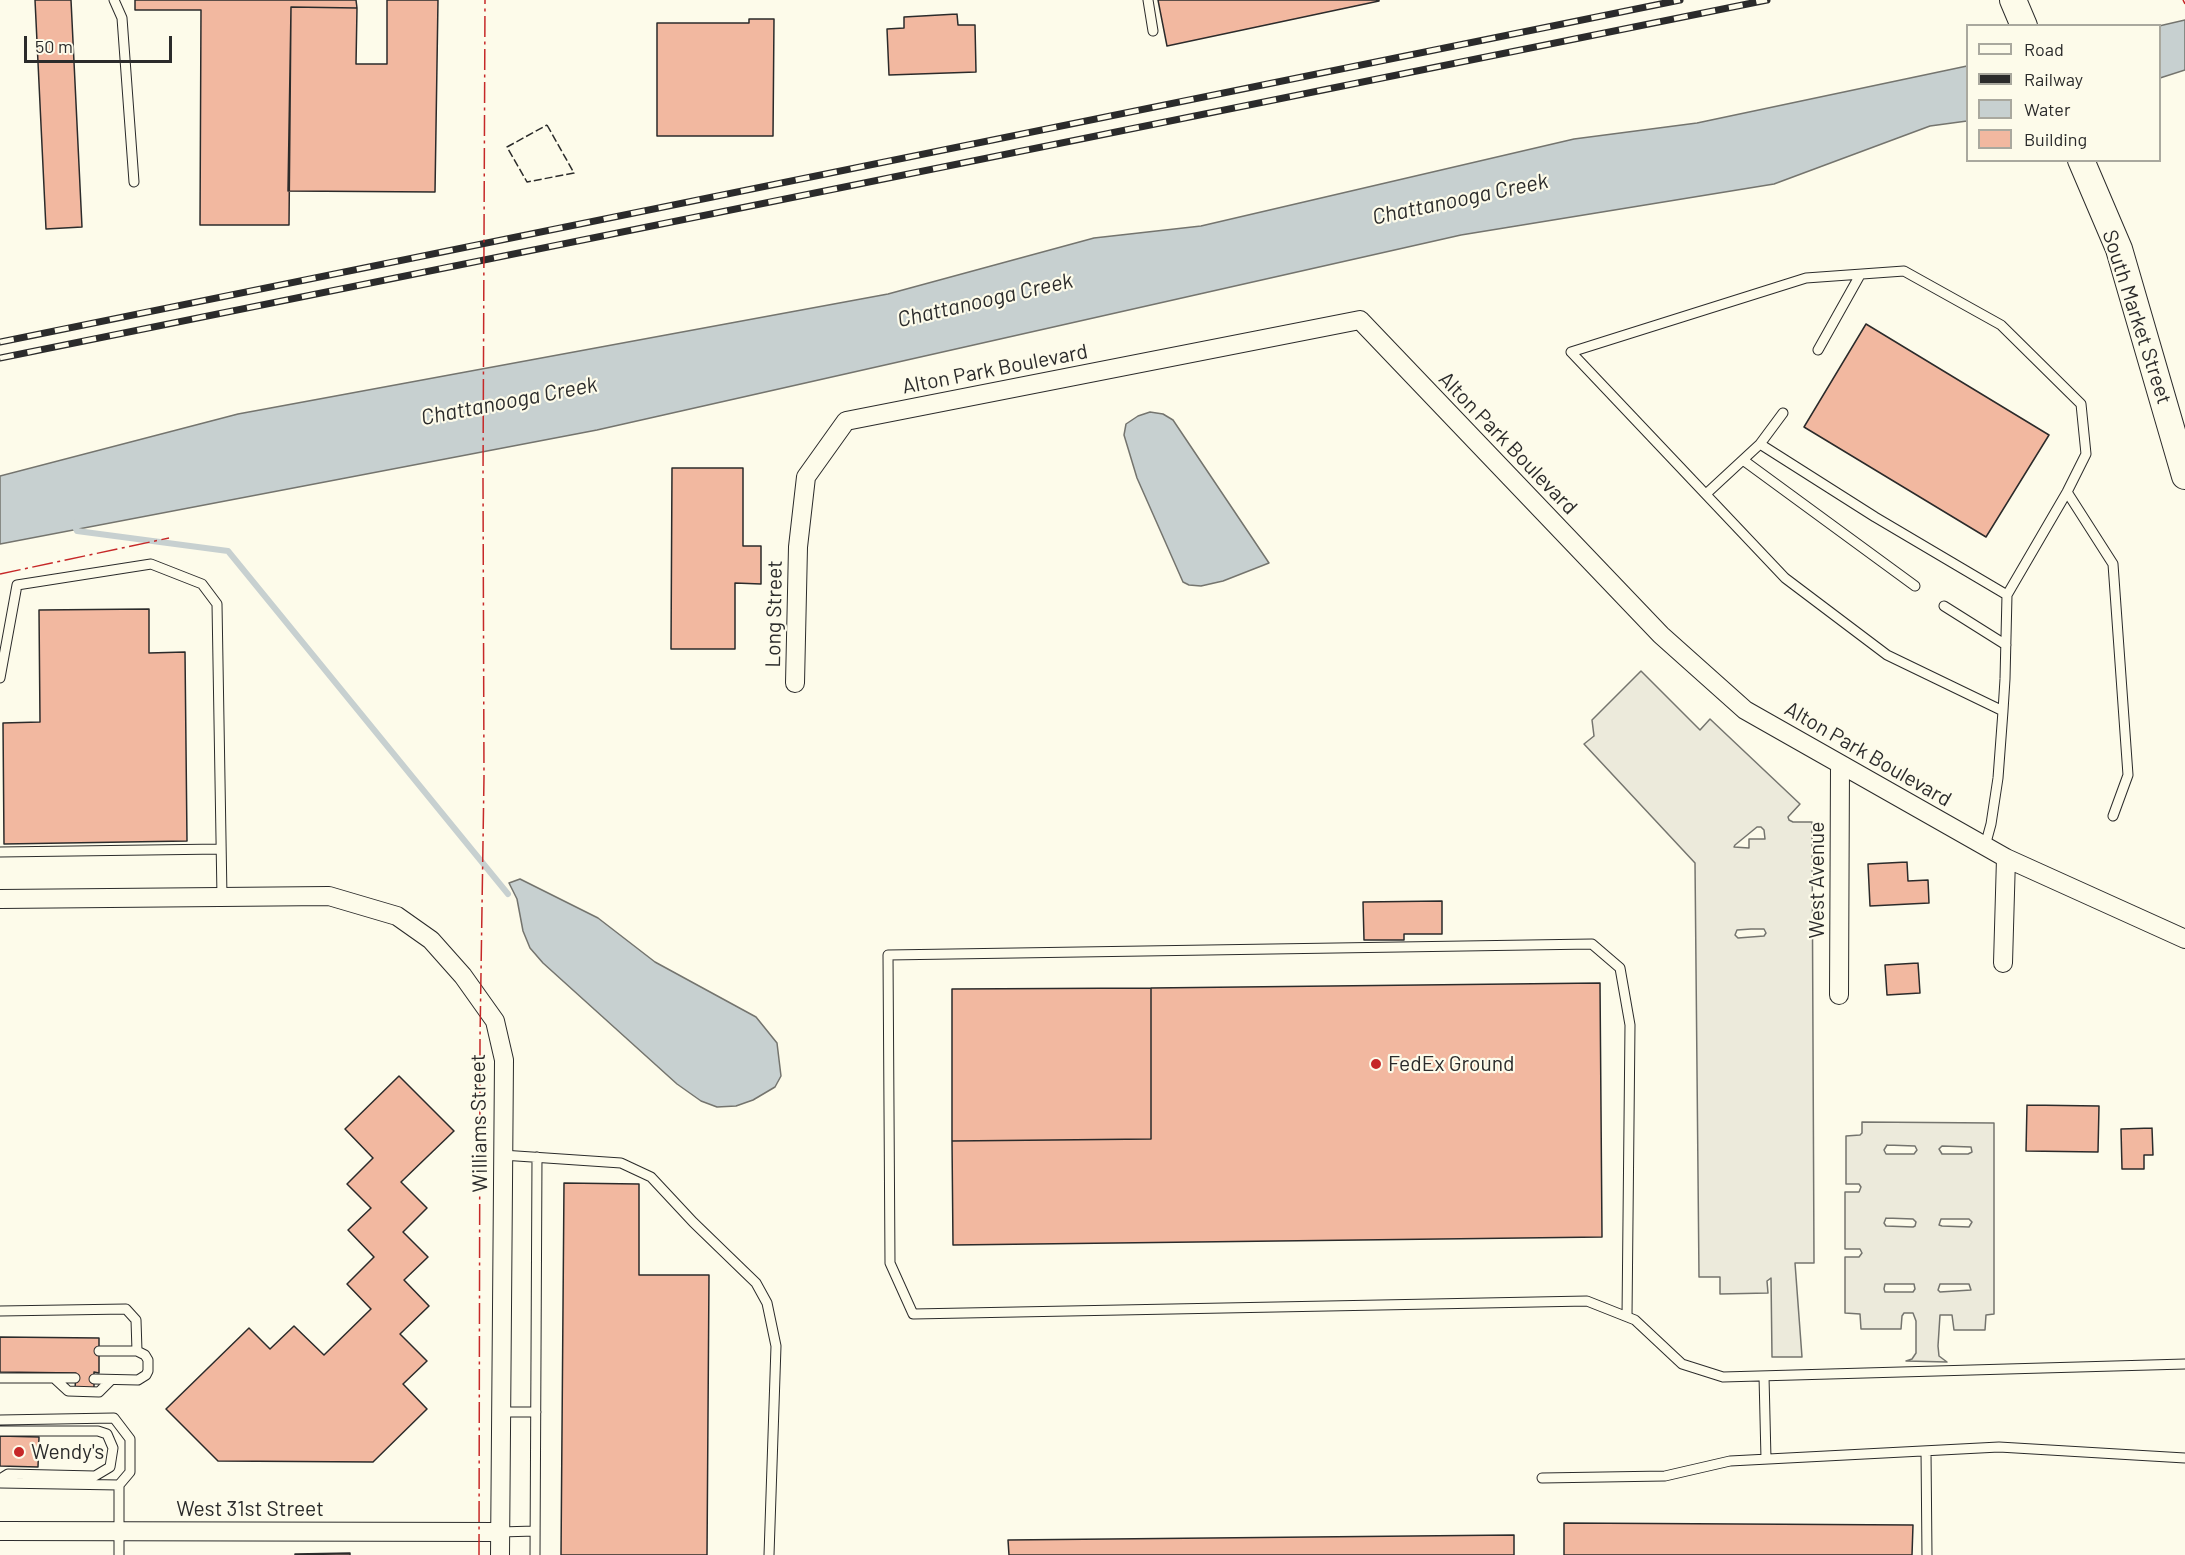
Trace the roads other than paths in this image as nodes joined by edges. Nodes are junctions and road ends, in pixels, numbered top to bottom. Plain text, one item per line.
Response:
1 (114, 0) edge
2 (1148, 0) edge
3 (2013, 0) edge
4 (2023, 24) edge
5 (1153, 31) dead end
6 (2082, 162) edge
7 (134, 182) dead end
8 (1860, 274) junction
9 (1818, 350) dead end
10 (1783, 412) dead end
11 (1760, 444) junction
12 (1743, 459) junction
13 (2185, 476) edge
14 (2067, 492) junction
15 (1706, 494) junction
16 (798, 547) joint
17 (1915, 586) dead end
18 (2007, 596) junction
19 (1944, 606) dead end
20 (2006, 645) junction
21 (0, 678) edge
22 (795, 683) dead end
23 (2003, 711) junction
24 (1840, 765) junction
25 (2114, 816) dead end
26 (1985, 846) junction
27 (221, 849) junction
28 (0, 852) edge
29 (2006, 858) junction
30 (222, 897) junction
31 (0, 899) edge
32 (2185, 939) edge
33 (2004, 963) dead end
34 (1839, 995) dead end
35 (502, 1155) junction
36 (537, 1157) junction
37 (0, 1311) edge
38 (1627, 1316) junction
39 (99, 1351) dead end
40 (137, 1351) junction
41 (2185, 1364) edge
42 (1764, 1376) junction
43 (0, 1378) edge
44 (75, 1378) dead end
45 (55, 1379) junction
46 (94, 1379) dead end
47 (111, 1380) junction
48 (501, 1412) junction
49 (536, 1412) junction
50 (0, 1420) edge
51 (0, 1431) edge
52 (1926, 1451) junction
53 (2185, 1458) edge
54 (1766, 1459) junction
55 (1542, 1478) dead end
56 (0, 1481) edge
57 (119, 1485) junction
58 (0, 1531) edge
59 (535, 1531) junction
60 (119, 1532) junction
61 (500, 1532) junction
62 (119, 1555) edge
63 (500, 1555) edge
64 (535, 1555) edge
65 (769, 1555) edge
66 (1927, 1555) edge

1 - 7 lane
2 - 5 lane
3 - 4 main road
6 - 13 main road, South Market Street
8 - 9 lane
8 - 14 lane
8 - 15 lane
10 - 11 lane
11 - 12 lane
11 - 18 lane
12 - 15 lane
12 - 17 lane
14 - 18 lane
14 - 25 lane
15 - 23 lane
16 - 22 street, Long Street
16 - 24 street, Alton Park Boulevard
18 - 20 lane
19 - 20 lane
20 - 23 lane
21 - 27 lane
23 - 26 lane
24 - 26 street, Alton Park Boulevard
24 - 34 street, West Avenue
26 - 29 street, Alton Park Boulevard
27 - 28 lane
27 - 30 lane
29 - 32 street, Alton Park Boulevard
29 - 33 street
30 - 31 street, Williams Street
30 - 35 street, Williams Street
35 - 36 lane
35 - 48 street, Williams Street
36 - 49 lane
36 - 65 lane
37 - 40 lane
38 - 38 lane
38 - 42 lane
39 - 40 lane
40 - 47 lane
41 - 42 lane
42 - 54 lane
43 - 45 lane
44 - 45 lane
45 - 47 lane
46 - 47 lane
48 - 49 lane
48 - 61 street, Williams Street
49 - 59 lane
50 - 57 lane
51 - 56 lane
52 - 53 lane
52 - 54 lane
52 - 66 lane
54 - 55 lane
56 - 57 lane
57 - 60 lane
58 - 60 street, West 31st Street
59 - 61 lane
59 - 64 lane
60 - 61 street, West 31st Street
60 - 62 lane
61 - 63 street, Williams Street

